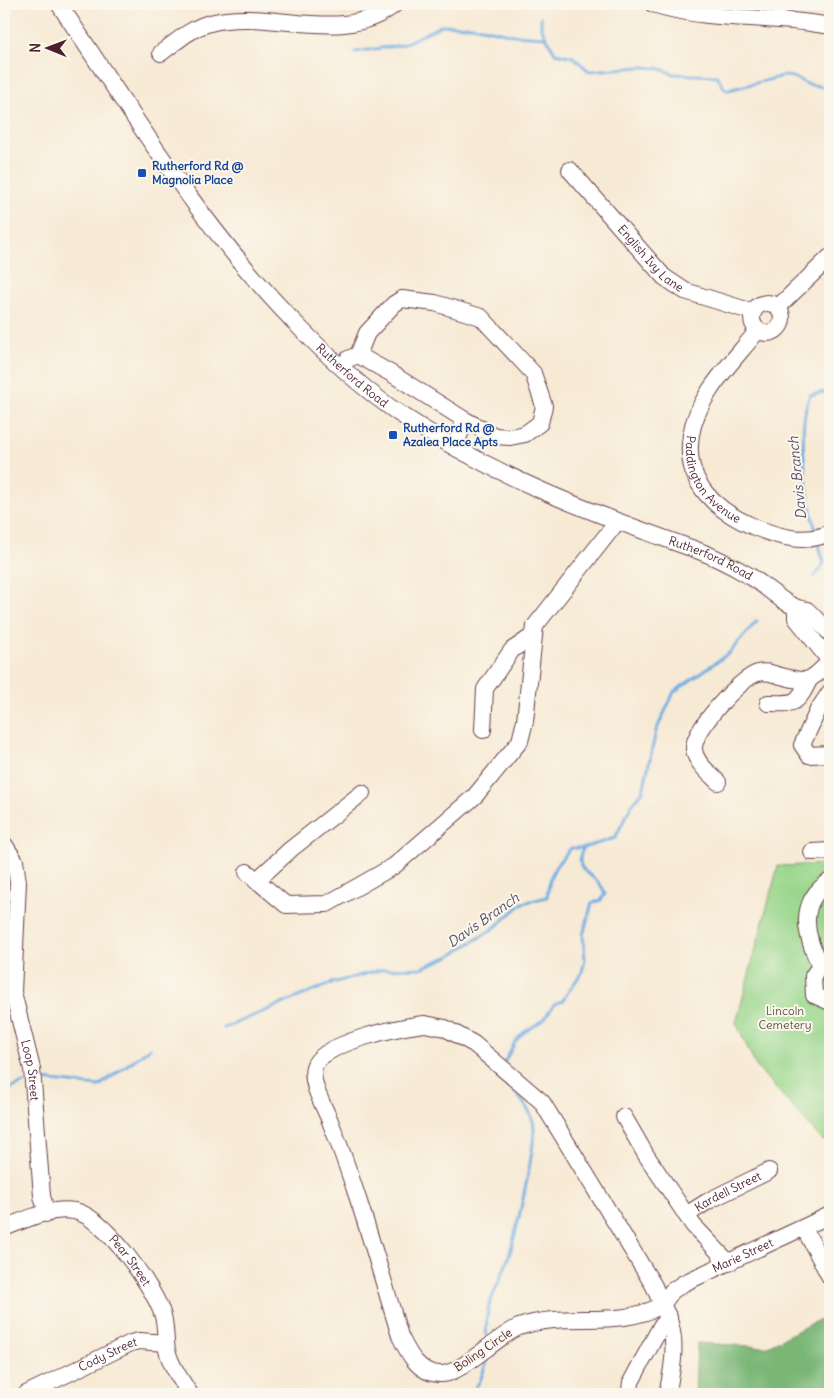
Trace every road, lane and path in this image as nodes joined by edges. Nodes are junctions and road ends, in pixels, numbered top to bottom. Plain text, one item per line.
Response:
1 (59, 4) edge
2 (396, 4) edge
3 (654, 4) edge
4 (830, 26) edge
5 (161, 54) dead end
6 (570, 170) dead end
7 (830, 257) edge
8 (778, 307) junction
9 (753, 312) junction
10 (758, 330) junction
11 (358, 355) junction
12 (336, 363) junction
13 (464, 420) junction
14 (455, 447) junction
15 (617, 522) junction
16 (822, 536) edge
17 (796, 609) junction
18 (830, 633) edge
19 (534, 635) junction
20 (830, 661) edge
21 (809, 680) junction
22 (830, 692) edge
23 (768, 703) dead end
24 (484, 730) dead end
25 (830, 754) edge
26 (718, 782) dead end
27 (362, 793) dead end
28 (4, 844) edge
29 (830, 851) edge
30 (812, 852) dead end
31 (830, 882) edge
32 (825, 966) edge
33 (830, 1002) edge
34 (624, 1117) dead end
35 (769, 1171) dead end
36 (47, 1214) junction
37 (686, 1215) junction
38 (830, 1215) edge
39 (4, 1228) edge
40 (804, 1228) junction
41 (729, 1263) junction
42 (830, 1277) edge
43 (665, 1311) junction
44 (166, 1343) junction
45 (648, 1350) junction
46 (673, 1355) junction
47 (26, 1394) edge
48 (190, 1394) edge
49 (632, 1394) edge
50 (667, 1394) edge

1 - 12 street, Rutherford Road
2 - 5 street
3 - 4 street
6 - 9 street, English Ivy Lane
7 - 8 street
8 - 9 street
8 - 10 street
9 - 10 street
10 - 16 street, Paddington Avenue
11 - 12 street
11 - 13 street
11 - 13 street
12 - 14 street, Rutherford Road
13 - 14 street
14 - 15 street, Rutherford Road
15 - 17 street, Rutherford Road
15 - 19 street
17 - 18 street, Rutherford Road
17 - 20 street, Rutherford Road
19 - 24 street
19 - 27 street
20 - 21 street
21 - 23 street
21 - 26 street
22 - 25 street
28 - 36 street, Loop Street
29 - 30 street
31 - 32 street
32 - 33 street
34 - 37 street
35 - 37 street, Kardell Street
36 - 39 street, Pear Street
36 - 44 street, Pear Street
37 - 41 street
38 - 40 street, Marie Street
40 - 41 street, Marie Street
40 - 42 street
41 - 43 street, Marie Street
43 - 43 street, Boling Circle
43 - 45 street, Marie Street
43 - 46 street
44 - 47 street, Cody Street
44 - 48 street, Pear Street
45 - 46 street
45 - 49 street, Marie Street
46 - 50 street

